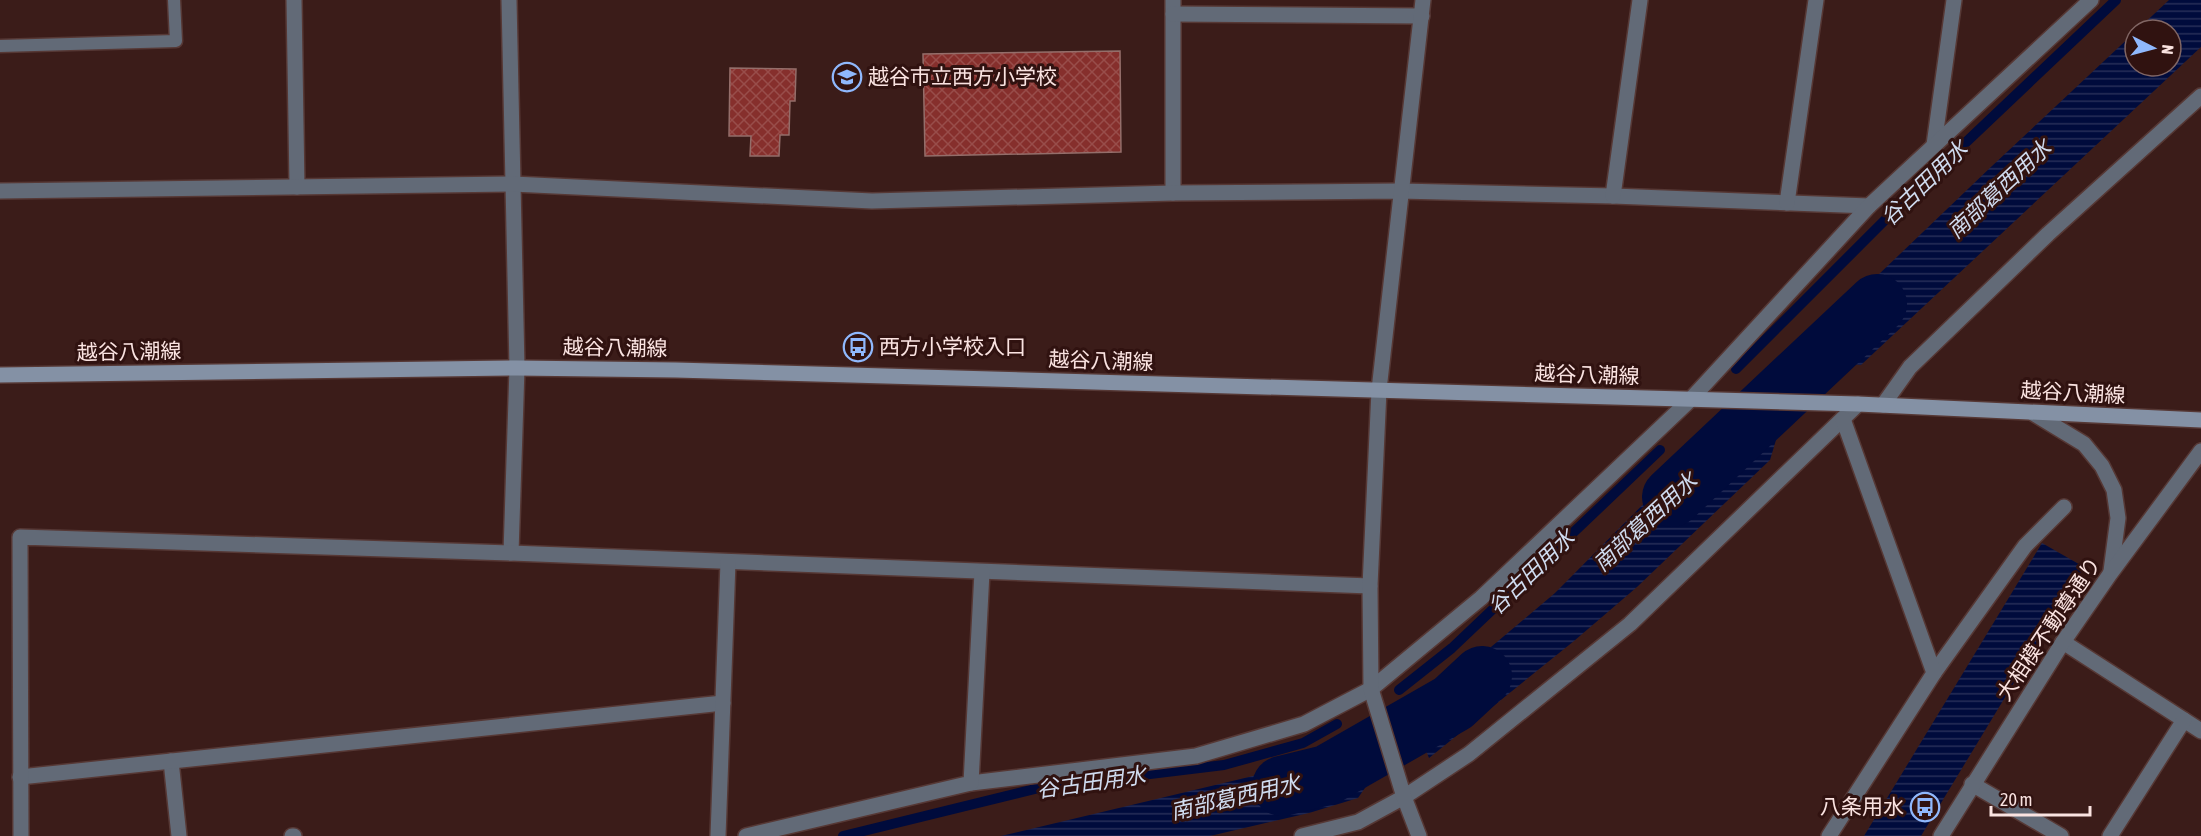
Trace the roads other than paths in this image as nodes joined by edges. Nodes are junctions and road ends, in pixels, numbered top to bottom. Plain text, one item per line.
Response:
1 (174, 0) edge
2 (294, 0) edge
3 (509, 0) edge
4 (1424, 0) edge
5 (1640, 0) edge
6 (1816, 0) edge
7 (1954, 0) edge
8 (2091, 0) edge
9 (1173, 7) edge
10 (1422, 16) junction
11 (0, 46) edge
12 (2201, 96) edge
13 (1934, 145) junction
14 (513, 184) junction
15 (297, 187) junction
16 (0, 191) edge
17 (1400, 191) junction
18 (1173, 193) junction
19 (1613, 196) junction
20 (1787, 203) junction
21 (1869, 206) junction
22 (518, 368) junction
23 (0, 375) edge
24 (1378, 390) junction
25 (1692, 399) junction
26 (1858, 404) junction
27 (1882, 405) junction
28 (2033, 413) junction
29 (1843, 419) junction
30 (2201, 420) edge
31 (2201, 451) edge
32 (2064, 507) dead end
33 (511, 553) junction
34 (728, 562) junction
35 (982, 572) junction
36 (2110, 574) junction
37 (1370, 586) junction
38 (2063, 642) junction
39 (1934, 673) junction
40 (1371, 689) junction
41 (723, 703) junction
42 (2184, 720) junction
43 (2201, 731) edge
44 (171, 761) junction
45 (20, 777) junction
46 (971, 783) junction
47 (1972, 784) junction
48 (1404, 797) junction
49 (21, 836) edge
50 (179, 836) edge
51 (718, 836) edge
52 (746, 836) edge
53 (1302, 836) edge
54 (1419, 836) edge
55 (1828, 836) edge
56 (1941, 836) edge
57 (2061, 836) edge
58 (2110, 836) edge

1 - 11 lane
2 - 15 street
3 - 14 street
4 - 10 street
5 - 19 street
6 - 20 street
7 - 13 street
8 - 13 street
9 - 10 street
9 - 18 street
10 - 17 street
12 - 27 street
13 - 21 street
14 - 15 street
14 - 18 street
14 - 22 street
15 - 16 street
17 - 18 street
17 - 19 street
17 - 24 street
19 - 20 street
20 - 21 street
21 - 25 street
22 - 23 main road, 越谷八潮線
22 - 24 main road, 越谷八潮線
22 - 33 street
24 - 25 main road, 越谷八潮線
24 - 37 street
25 - 26 main road, 越谷八潮線
25 - 40 street
26 - 27 main road, 越谷八潮線
26 - 29 street
27 - 28 main road, 越谷八潮線
28 - 30 main road, 越谷八潮線
28 - 36 street
29 - 39 street
29 - 48 street
31 - 36 street, 大相模不動尊通り
32 - 39 street
33 - 34 street
33 - 45 street
34 - 35 street
34 - 41 street
35 - 37 street
35 - 46 street
36 - 38 street, 大相模不動尊通り
37 - 40 street
38 - 42 street
38 - 47 street, 大相模不動尊通り
39 - 55 street
40 - 46 street
40 - 48 street
41 - 44 street
41 - 51 street
42 - 43 street
42 - 58 street
44 - 45 street
44 - 50 street
45 - 49 street
46 - 52 street
47 - 56 street, 大相模不動尊通り
47 - 57 street
48 - 53 street
48 - 54 street

